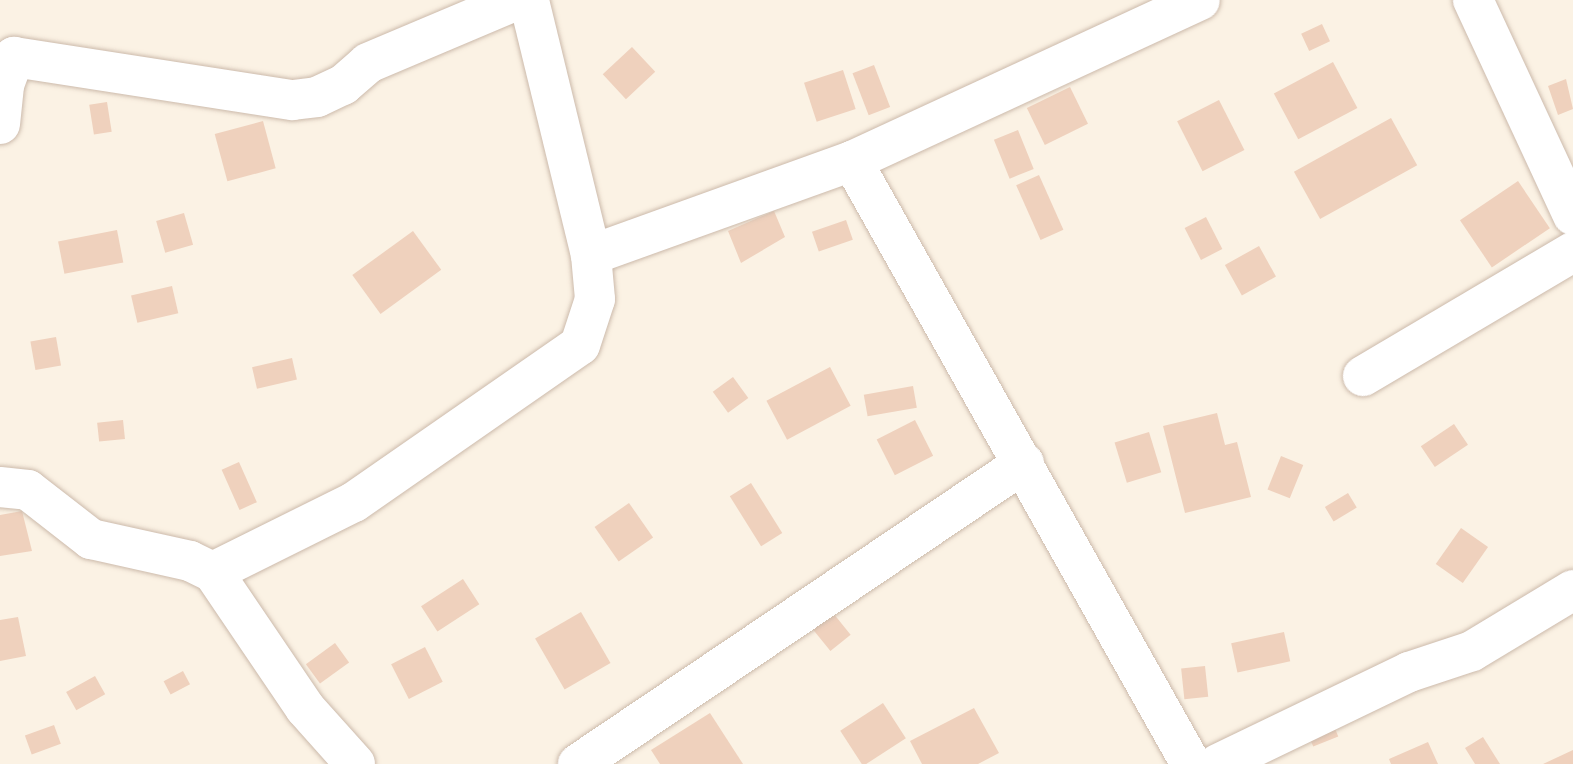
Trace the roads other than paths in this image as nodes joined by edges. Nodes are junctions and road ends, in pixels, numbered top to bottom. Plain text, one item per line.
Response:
1 (517, 0) edge
2 (529, 0) edge
3 (1200, 0) edge
4 (1473, 0) edge
5 (7, 55) edge
6 (0, 124) edge
7 (852, 161) junction
8 (1573, 215) edge
9 (1573, 252) edge
10 (591, 255) junction
11 (1363, 376) dead end
12 (1024, 463) junction
13 (0, 487) edge
14 (213, 572) junction
15 (1573, 590) edge
16 (355, 764) edge
17 (578, 764) edge
18 (1191, 764) edge
19 (1218, 764) edge

1 - 5 street
2 - 10 street
3 - 7 street
4 - 8 street
5 - 6 street
7 - 10 street
7 - 12 street
9 - 11 street
10 - 14 street
12 - 17 street
12 - 18 street
13 - 14 street
14 - 16 street
15 - 19 street

